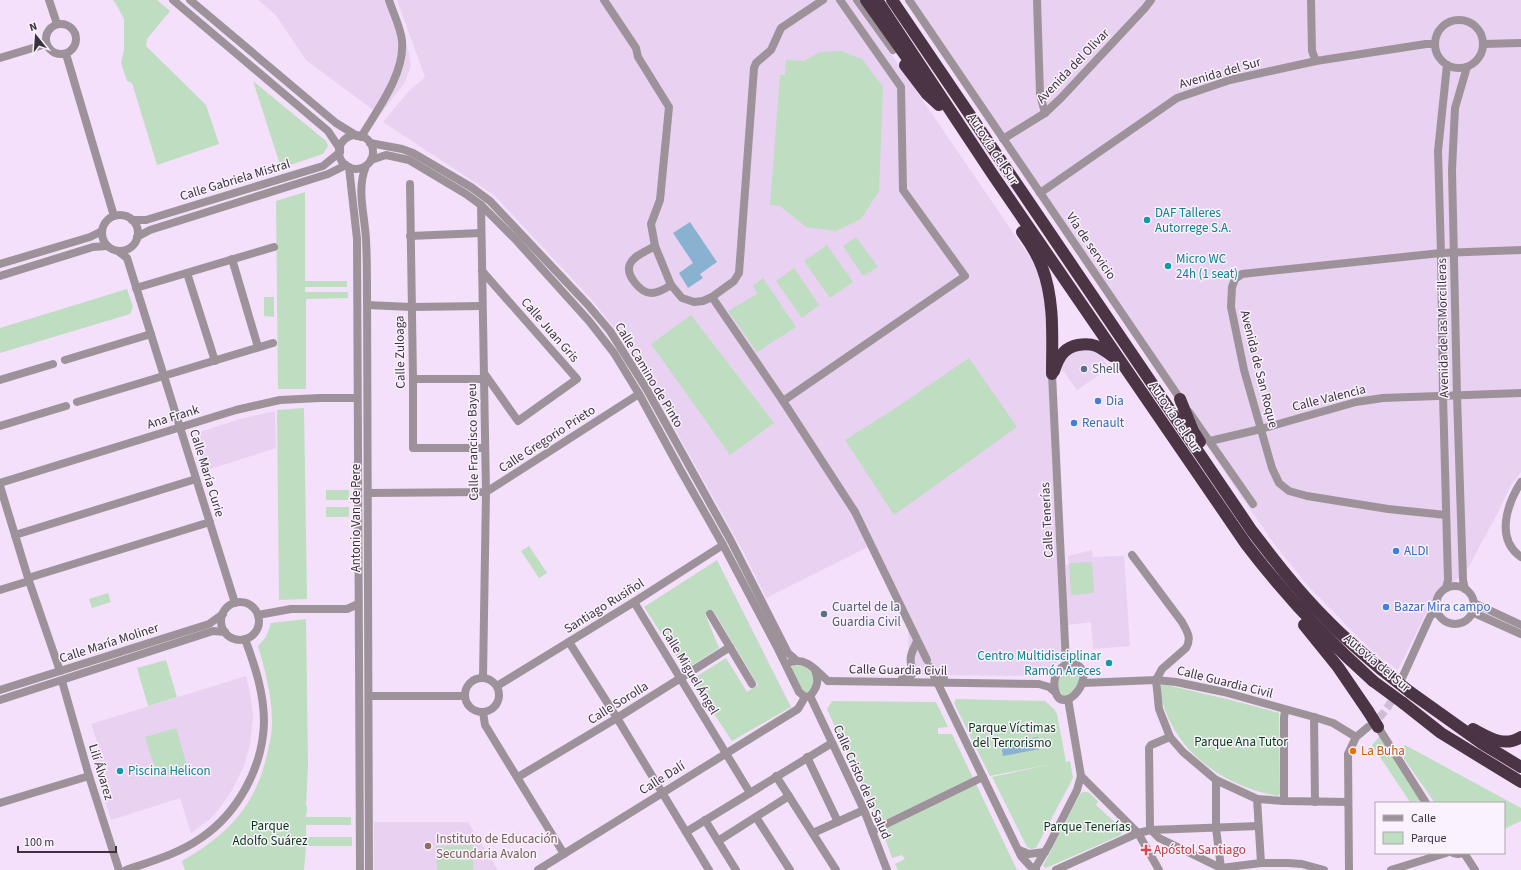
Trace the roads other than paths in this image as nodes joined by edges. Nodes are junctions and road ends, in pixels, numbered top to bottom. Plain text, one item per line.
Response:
1 (49, 0) edge
2 (173, 0) edge
3 (190, 0) edge
4 (388, 0) edge
5 (604, 0) edge
6 (823, 0) edge
7 (840, 0) edge
8 (857, 0) edge
9 (866, 0) edge
10 (877, 0) edge
11 (892, 0) edge
12 (909, 0) edge
13 (1037, 0) edge
14 (1151, 0) edge
15 (1311, 0) edge
16 (57, 24) junction
17 (1521, 43) edge
18 (46, 44) junction
19 (1435, 44) junction
20 (1484, 44) junction
21 (893, 50) joint
22 (66, 54) junction
23 (0, 58) edge
24 (1316, 61) junction
25 (1447, 65) junction
26 (1467, 67) junction
27 (939, 105) junction
28 (1045, 113) junction
29 (954, 115) junction
30 (359, 136) junction
31 (1003, 139) junction
32 (370, 143) junction
33 (340, 151) junction
34 (369, 163) junction
35 (347, 166) junction
36 (993, 175) junction
37 (410, 184) dead end
38 (1040, 193) junction
39 (480, 205) junction
40 (114, 216) junction
41 (132, 220) junction
42 (102, 231) junction
43 (481, 233) junction
44 (410, 236) junction
45 (137, 237) junction
46 (107, 246) junction
47 (655, 246) junction
48 (274, 247) dead end
49 (130, 248) junction
50 (1521, 250) edge
51 (118, 251) junction
52 (1454, 252) junction
53 (1442, 253) junction
54 (127, 258) junction
55 (232, 260) junction
56 (0, 264) edge
57 (482, 271) junction
58 (187, 273) junction
59 (0, 276) edge
60 (671, 286) junction
61 (136, 288) junction
62 (712, 297) junction
63 (367, 305) junction
64 (482, 306) junction
65 (411, 307) junction
66 (151, 334) junction
67 (273, 343) dead end
68 (258, 347) junction
69 (65, 360) dead end
70 (215, 361) junction
71 (53, 364) dead end
72 (1122, 364) junction
73 (1052, 374) junction
74 (164, 376) junction
75 (484, 376) junction
76 (413, 379) junction
77 (0, 380) edge
78 (1521, 393) edge
79 (639, 394) junction
80 (1443, 395) junction
81 (1457, 395) junction
82 (357, 398) junction
83 (1180, 399) junction
84 (783, 401) junction
85 (77, 402) dead end
86 (66, 406) dead end
87 (0, 426) edge
88 (180, 427) junction
89 (1261, 429) junction
90 (1210, 441) junction
91 (484, 448) junction
92 (196, 479) junction
93 (1521, 482) edge
94 (0, 485) edge
95 (486, 492) junction
96 (368, 493) junction
97 (1253, 504) dead end
98 (1446, 515) junction
99 (210, 522) junction
100 (1252, 531) junction
101 (15, 535) junction
102 (723, 545) junction
103 (1132, 555) dead end
104 (1521, 557) edge
105 (28, 579) junction
106 (1273, 579) junction
107 (1446, 588) junction
108 (1465, 589) junction
109 (0, 590) edge
110 (634, 602) junction
111 (235, 603) junction
112 (1474, 603) junction
113 (358, 604) junction
114 (347, 609) junction
115 (1438, 612) junction
116 (1472, 612) junction
117 (222, 614) junction
118 (710, 614) dead end
119 (258, 616) junction
120 (358, 616) junction
121 (1521, 625) edge
122 (225, 632) junction
123 (1521, 634) edge
124 (245, 639) junction
125 (917, 641) junction
126 (569, 642) junction
127 (730, 647) junction
128 (796, 660) junction
129 (1066, 664) junction
130 (788, 670) junction
131 (815, 670) junction
132 (60, 671) junction
133 (1058, 671) junction
134 (1403, 676) dead end
135 (483, 678) junction
136 (680, 678) junction
137 (62, 680) junction
138 (1156, 680) junction
139 (828, 681) junction
140 (893, 682) junction
141 (937, 682) junction
142 (1082, 683) junction
143 (752, 684) dead end
144 (1008, 684) junction
145 (1039, 684) junction
146 (497, 686) junction
147 (0, 690) edge
148 (1055, 692) junction
149 (810, 694) junction
150 (369, 696) junction
151 (465, 696) junction
152 (1068, 699) junction
153 (0, 700) edge
154 (1421, 700) junction
155 (1285, 710) junction
156 (483, 712) junction
157 (1314, 717) junction
158 (617, 718) junction
159 (1373, 727) junction
160 (1170, 737) junction
161 (1356, 737) junction
162 (1521, 737) edge
163 (832, 743) junction
164 (726, 753) junction
165 (808, 757) junction
166 (1521, 767) edge
167 (89, 776) junction
168 (776, 776) junction
169 (1081, 776) junction
170 (518, 777) junction
171 (983, 777) junction
172 (1216, 780) junction
173 (1521, 782) edge
174 (1091, 787) junction
175 (1077, 790) junction
176 (662, 792) junction
177 (750, 793) junction
178 (789, 796) junction
179 (1256, 799) junction
180 (1284, 801) junction
181 (1315, 802) junction
182 (1348, 802) junction
183 (1425, 802) edge
184 (0, 803) edge
185 (864, 810) junction
186 (756, 817) junction
187 (705, 820) junction
188 (838, 822) junction
189 (1258, 826) junction
190 (1216, 828) junction
191 (1151, 830) junction
192 (872, 831) junction
193 (686, 832) junction
194 (813, 833) junction
195 (1138, 833) junction
196 (718, 841) junction
197 (1146, 846) junction
198 (1018, 850) junction
199 (1044, 852) junction
200 (564, 854) junction
201 (1443, 854) edge
202 (1465, 854) edge
203 (1261, 863) junction
204 (1218, 869) edge
205 (119, 870) edge
206 (126, 870) edge
207 (360, 870) edge
208 (369, 870) edge
209 (538, 870) edge
210 (709, 870) edge
211 (736, 870) edge
212 (790, 870) edge
213 (836, 870) edge
214 (887, 870) edge
215 (1035, 870) edge
216 (1056, 870) edge
217 (1159, 870) edge
218 (1324, 870) edge
219 (1349, 870) edge
220 (1391, 870) edge
221 (1475, 870) edge

1 - 16 street
2 - 33 street
3 - 30 street
4 - 30 street
5 - 47 street
6 - 62 street
7 - 84 street
8 - 21 street
9 - 27 highway
10 - 29 highway, Autovía del Sur
11 - 100 highway, Autovía del Sur
12 - 31 street, Vía de servicio
13 - 28 street
14 - 28 street, Avenida del Olivar
15 - 24 street
16 - 18 street
16 - 22 street
17 - 20 street
18 - 22 street
18 - 23 street
19 - 20 street
19 - 24 street, Avenida del Sur
19 - 25 street
20 - 26 street
21 - 27 highway
22 - 40 street
24 - 38 street, Avenida del Sur
25 - 26 street
25 - 53 street, Avenida de las Morcilleras
26 - 52 street, Avenida de las Morcilleras
27 - 29 highway
28 - 31 street, Avenida del Olivar
29 - 36 highway, Autovía del Sur
30 - 32 street
30 - 33 street
31 - 38 street, Vía de servicio
32 - 34 street
32 - 128 street, Calle Camino de Pinto
33 - 35 street
33 - 41 street, Calle Gabriela Mistral
34 - 35 street
34 - 39 street, Calle Camino de Pinto
34 - 63 street, Antonio Van de Pere
35 - 45 street, Calle Gabriela Mistral
35 - 82 street, Antonio Van de Pere
36 - 72 highway, Autovía del Sur
36 - 73 highway
37 - 44 street, Calle Zuloaga
38 - 83 street, Vía de servicio
39 - 43 street, Calle Francisco Bayeu
39 - 79 street, Calle Camino de Pinto
40 - 41 street
40 - 42 street
41 - 45 street
42 - 46 street
42 - 56 street
43 - 44 street
43 - 57 street, Calle Francisco Bayeu
44 - 65 street, Calle Zuloaga
45 - 49 street
46 - 51 street
46 - 59 street
47 - 60 street
47 - 60 street
48 - 55 street
49 - 51 street
49 - 54 street
50 - 52 street, Avenida de San Roque
51 - 54 street
52 - 53 street, Avenida de San Roque
52 - 81 street, Avenida de las Morcilleras
53 - 80 street, Avenida de las Morcilleras
53 - 89 street, Avenida de San Roque
54 - 61 street, Calle María Curie
55 - 58 street
55 - 68 street
57 - 64 street, Calle Francisco Bayeu
57 - 75 street, Calle Juan Gris
58 - 61 street
58 - 70 street
60 - 62 street
61 - 66 street, Calle María Curie
62 - 84 street
63 - 65 street
63 - 96 street, Antonio Van de Pere
64 - 65 street
64 - 75 street, Calle Francisco Bayeu
65 - 76 street, Calle Zuloaga
66 - 69 street
66 - 74 street, Calle María Curie
67 - 68 street
68 - 70 street
70 - 74 street
71 - 77 street
72 - 73 highway
72 - 106 highway, Autovía del Sur
73 - 129 street, Calle Tenerías
74 - 85 street
74 - 88 street, Calle María Curie
75 - 76 street
75 - 91 street, Calle Francisco Bayeu
76 - 91 street, Calle Zuloaga
78 - 81 street, Calle Valencia
79 - 95 street, Calle Gregorio Prieto
79 - 102 street, Calle Camino de Pinto
80 - 81 street, Calle Valencia
80 - 89 street, Calle Valencia
80 - 98 street, Avenida de las Morcilleras
81 - 108 street, Avenida de las Morcilleras
82 - 88 street, Ana Frank
82 - 113 street, Antonio Van de Pere
83 - 90 street, Vía de servicio
83 - 100 highway
84 - 125 street
86 - 87 street
88 - 92 street, Calle María Curie
88 - 94 street, Ana Frank
89 - 90 street, Calle Valencia
89 - 98 street, Avenida de San Roque
90 - 97 street, Vía de servicio
91 - 95 street, Calle Francisco Bayeu
92 - 99 street, Calle María Curie
92 - 101 street
93 - 104 street
94 - 101 street
95 - 96 street
95 - 135 street, Calle Francisco Bayeu
96 - 150 street, Antonio Van de Pere
98 - 107 street, Avenida de las Morcilleras
99 - 105 street
99 - 111 street, Calle María Curie
100 - 154 highway, Autovía del Sur, bridge
101 - 105 street
102 - 110 street, Santiago Rusiñol
102 - 130 street, Calle Camino de Pinto
103 - 138 street
105 - 109 street
105 - 132 street
106 - 159 highway, bridge
106 - 173 highway, Autovía del Sur, bridge
107 - 108 street
107 - 115 street
108 - 112 street
110 - 126 street, Santiago Rusiñol
110 - 136 street, Calle Miguel Ángel
111 - 117 street
111 - 119 street
112 - 116 street
112 - 121 street
113 - 114 street
113 - 120 street, Antonio Van de Pere
114 - 119 street
114 - 120 street
115 - 116 street
115 - 134 street
116 - 123 street
117 - 122 street
117 - 132 street, Calle María Moliner
118 - 127 street
119 - 124 street
120 - 207 street, Antonio Van de Pere
122 - 124 street
122 - 137 street, Calle María Moliner
124 - 206 street
125 - 140 street
125 - 144 street
126 - 146 street, Santiago Rusiñol
126 - 158 street
127 - 136 street, Calle Sorolla
127 - 143 street
128 - 130 street
128 - 131 street
129 - 133 street
129 - 142 street
130 - 149 street
131 - 139 street
131 - 149 street
132 - 147 street, Calle María Moliner
133 - 145 street
133 - 148 street
135 - 146 street
135 - 151 street
136 - 158 street, Calle Sorolla
136 - 164 street, Calle Miguel Ángel
137 - 153 street, Calle María Moliner
137 - 167 street, Lilí Álvarez
138 - 142 street, Calle Guardia Civil
138 - 155 street, Calle Guardia Civil
138 - 160 street
139 - 140 street, Calle Guardia Civil
139 - 149 street
140 - 141 street, Calle Guardia Civil
141 - 144 street, Calle Guardia Civil
141 - 171 street
142 - 152 street
144 - 145 street, Calle Guardia Civil
145 - 148 street, Calle Guardia Civil
146 - 156 street
148 - 152 street
149 - 163 street, Calle Cristo de la Salud
149 - 164 street, Calle Dalí
150 - 151 street
150 - 208 street, Antonio Van de Pere
151 - 156 street
152 - 169 street
154 - 162 highway
154 - 166 highway, Autovía del Sur
155 - 157 street, Calle Guardia Civil
155 - 180 street
156 - 170 street
157 - 161 street, Calle Guardia Civil
157 - 181 street
158 - 170 street, Calle Sorolla
158 - 176 street
159 - 161 street
159 - 183 street
160 - 172 street
160 - 191 street
161 - 182 street
163 - 165 street
163 - 185 street, Calle Cristo de la Salud
164 - 176 street, Calle Dalí
164 - 177 street, Calle Miguel Ángel
165 - 168 street
165 - 188 street
167 - 184 street
167 - 205 street, Lilí Álvarez
168 - 177 street
168 - 178 street
169 - 174 street
169 - 175 street
170 - 200 street
171 - 192 street
171 - 198 street
172 - 179 street
172 - 190 street
174 - 175 street
174 - 195 street
175 - 199 street
176 - 193 street
176 - 200 street, Calle Dalí
177 - 187 street
178 - 186 street
178 - 194 street
179 - 180 street
179 - 189 street
180 - 181 street
181 - 182 street
182 - 219 street
185 - 188 street
185 - 192 street, Calle Cristo de la Salud
186 - 196 street
186 - 212 street
187 - 193 street
187 - 196 street
188 - 194 street
189 - 190 street
189 - 203 street
190 - 191 street
190 - 204 street
191 - 195 street
191 - 197 street
191 - 204 street
192 - 214 street, Calle Cristo de la Salud
193 - 210 street
194 - 213 street
195 - 197 street
195 - 216 street
196 - 211 street
197 - 217 street
198 - 199 street
198 - 215 street
199 - 215 street
200 - 209 street, Calle Dalí
201 - 220 street
202 - 221 street
203 - 204 street
203 - 218 street

